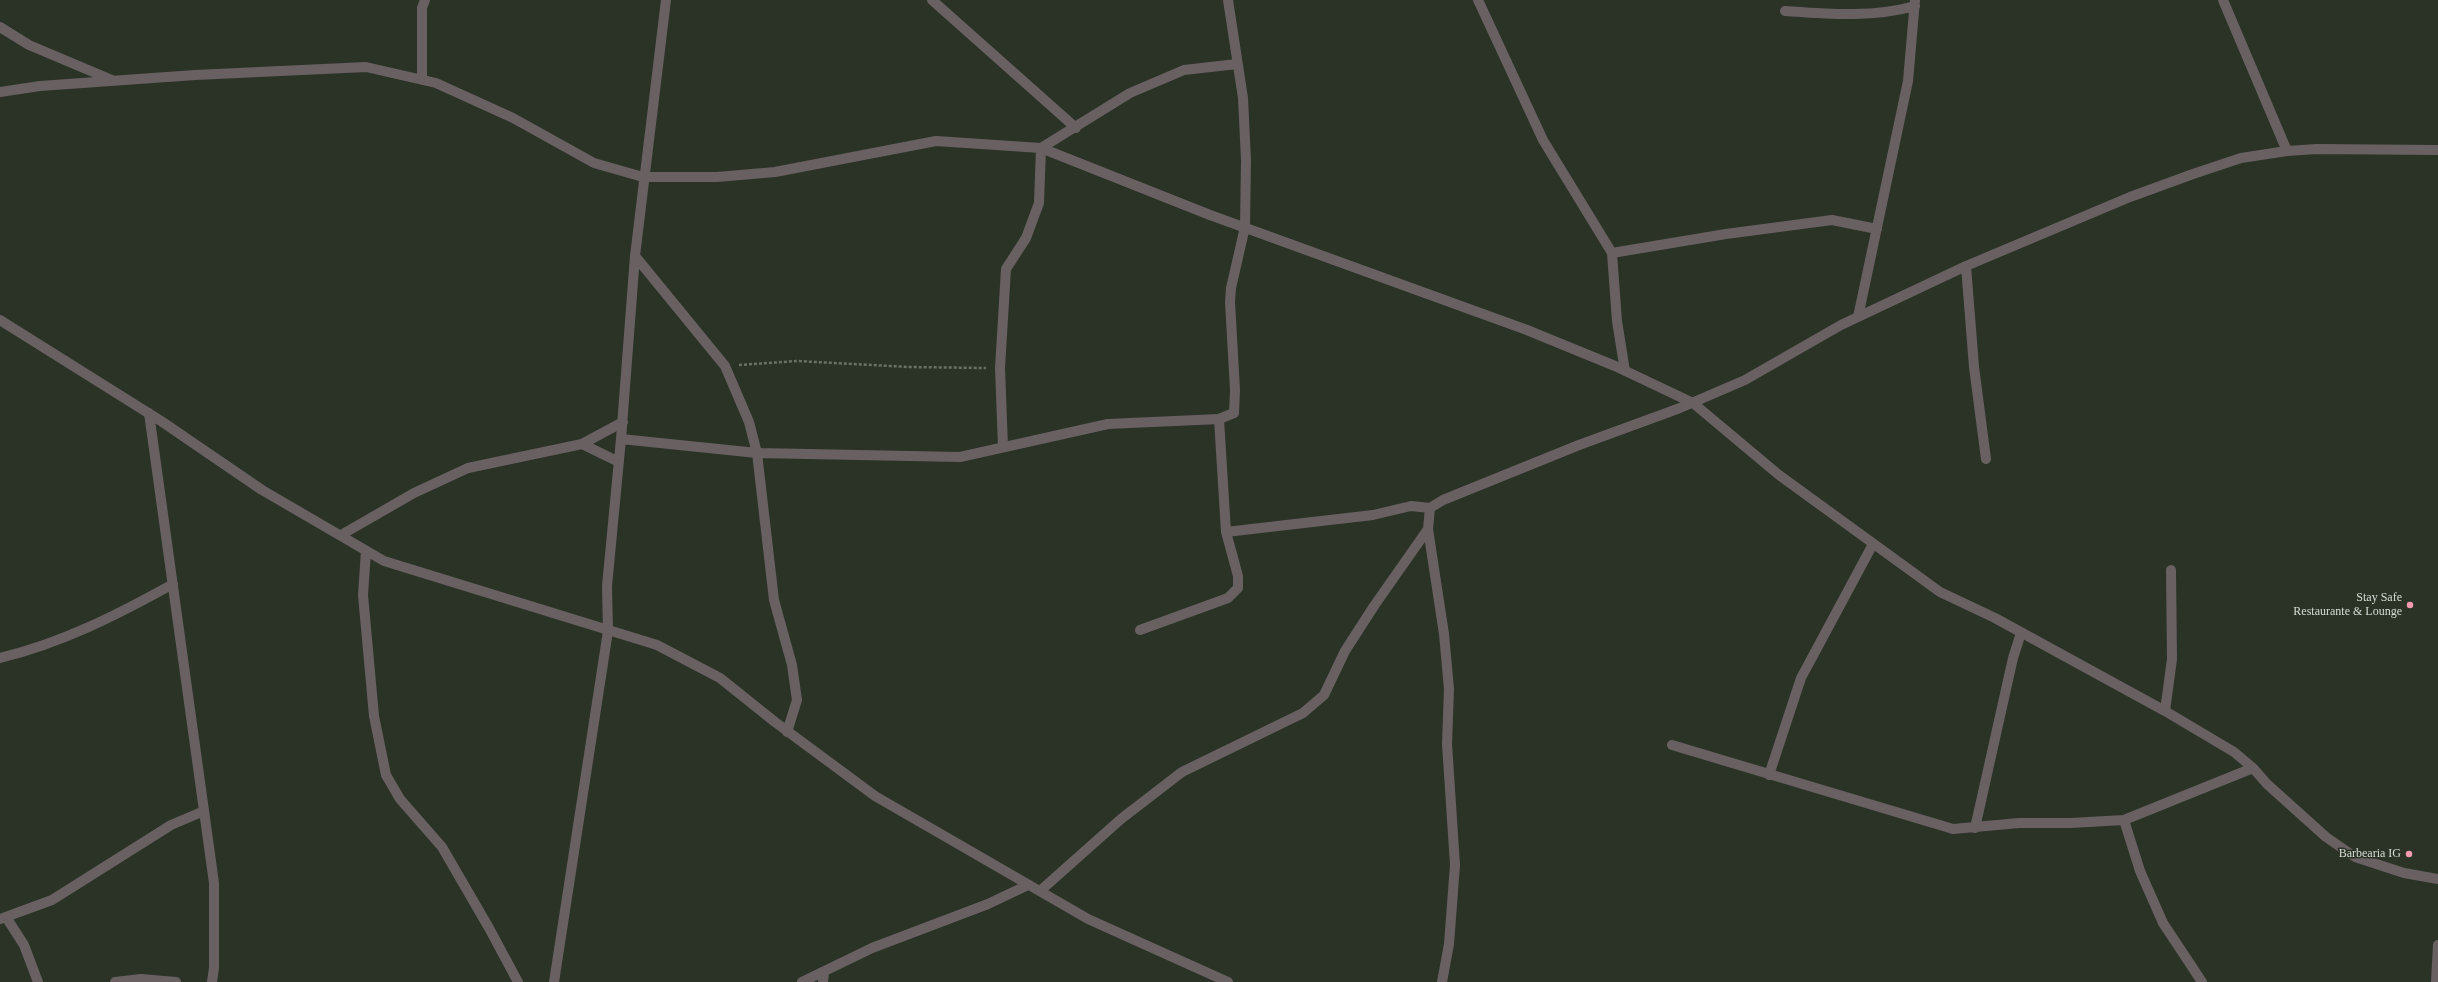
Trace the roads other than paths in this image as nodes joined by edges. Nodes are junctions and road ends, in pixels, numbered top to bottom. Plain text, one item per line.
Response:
1 (425, 0) edge
2 (666, 0) edge
3 (932, 0) edge
4 (1228, 0) edge
5 (1478, 0) edge
6 (2223, 0) edge
7 (1915, 3) edge
8 (1785, 11) dead end
9 (0, 27) edge
10 (1237, 64) junction
11 (422, 80) junction
12 (114, 81) junction
13 (0, 92) edge
14 (1076, 128) junction
15 (1041, 148) junction
16 (2438, 150) edge
17 (2287, 151) junction
18 (643, 177) junction
19 (1245, 227) junction
20 (1877, 228) junction
21 (1612, 253) junction
22 (635, 256) junction
23 (1966, 266) junction
24 (1858, 317) junction
25 (0, 320) edge
26 (1625, 371) junction
27 (1693, 403) junction
28 (149, 414) junction
29 (1219, 419) junction
30 (623, 422) junction
31 (622, 439) junction
32 (582, 444) junction
33 (1003, 447) junction
34 (756, 453) junction
35 (1986, 459) dead end
36 (619, 462) junction
37 (1430, 508) junction
38 (1428, 529) junction
39 (1226, 532) junction
40 (341, 535) junction
41 (1873, 544) junction
42 (366, 550) junction
43 (2171, 570) dead end
44 (173, 584) junction
45 (1140, 630) dead end
46 (608, 631) junction
47 (2021, 632) junction
48 (0, 658) edge
49 (2164, 711) junction
50 (787, 732) junction
51 (1672, 745) dead end
52 (2253, 768) junction
53 (1769, 775) junction
54 (204, 811) junction
55 (2124, 820) junction
56 (1976, 828) junction
57 (2438, 878) edge
58 (1028, 885) junction
59 (1040, 891) junction
60 (3, 918) edge
61 (2438, 945) edge
62 (823, 977) edge
63 (38, 982) edge
64 (115, 982) edge
65 (176, 982) edge
66 (212, 982) edge
67 (518, 982) edge
68 (554, 982) edge
69 (802, 982) edge
70 (1228, 982) edge
71 (1442, 982) edge
72 (2202, 982) edge
73 (2436, 982) edge

1 - 11 street
2 - 18 street
3 - 14 street
4 - 10 street
5 - 21 street
6 - 17 street
7 - 8 street
7 - 20 street
9 - 12 street
10 - 14 street
10 - 19 street
11 - 12 street
11 - 18 street
12 - 13 street
14 - 15 street
15 - 18 street
15 - 19 street
15 - 33 street
16 - 17 street
17 - 23 street
18 - 22 street
19 - 26 street
19 - 29 street
20 - 21 street
20 - 24 street
21 - 26 street
22 - 30 street
22 - 34 street
23 - 24 street
23 - 35 street
24 - 27 street
25 - 28 street
26 - 27 street
27 - 37 street
27 - 41 street
28 - 40 street
28 - 44 street
29 - 33 street
29 - 39 street
30 - 31 street
30 - 32 street
31 - 34 street
31 - 36 street
32 - 36 street
32 - 40 street
33 - 34 street
34 - 50 street
36 - 46 street
37 - 38 street
37 - 39 street
38 - 59 street
38 - 71 street
39 - 45 street
40 - 42 street
41 - 47 street
41 - 53 street
42 - 46 street
42 - 67 street
43 - 49 street
44 - 48 street
44 - 54 street
46 - 50 street
46 - 68 street
47 - 49 street
47 - 56 street
49 - 52 street
50 - 58 street
51 - 53 street
52 - 55 street
52 - 57 street
53 - 56 street
54 - 60 street
54 - 66 street
55 - 56 street
55 - 72 street
58 - 59 street
58 - 62 street
59 - 70 street
60 - 63 street
61 - 73 street
62 - 69 street
64 - 65 street

